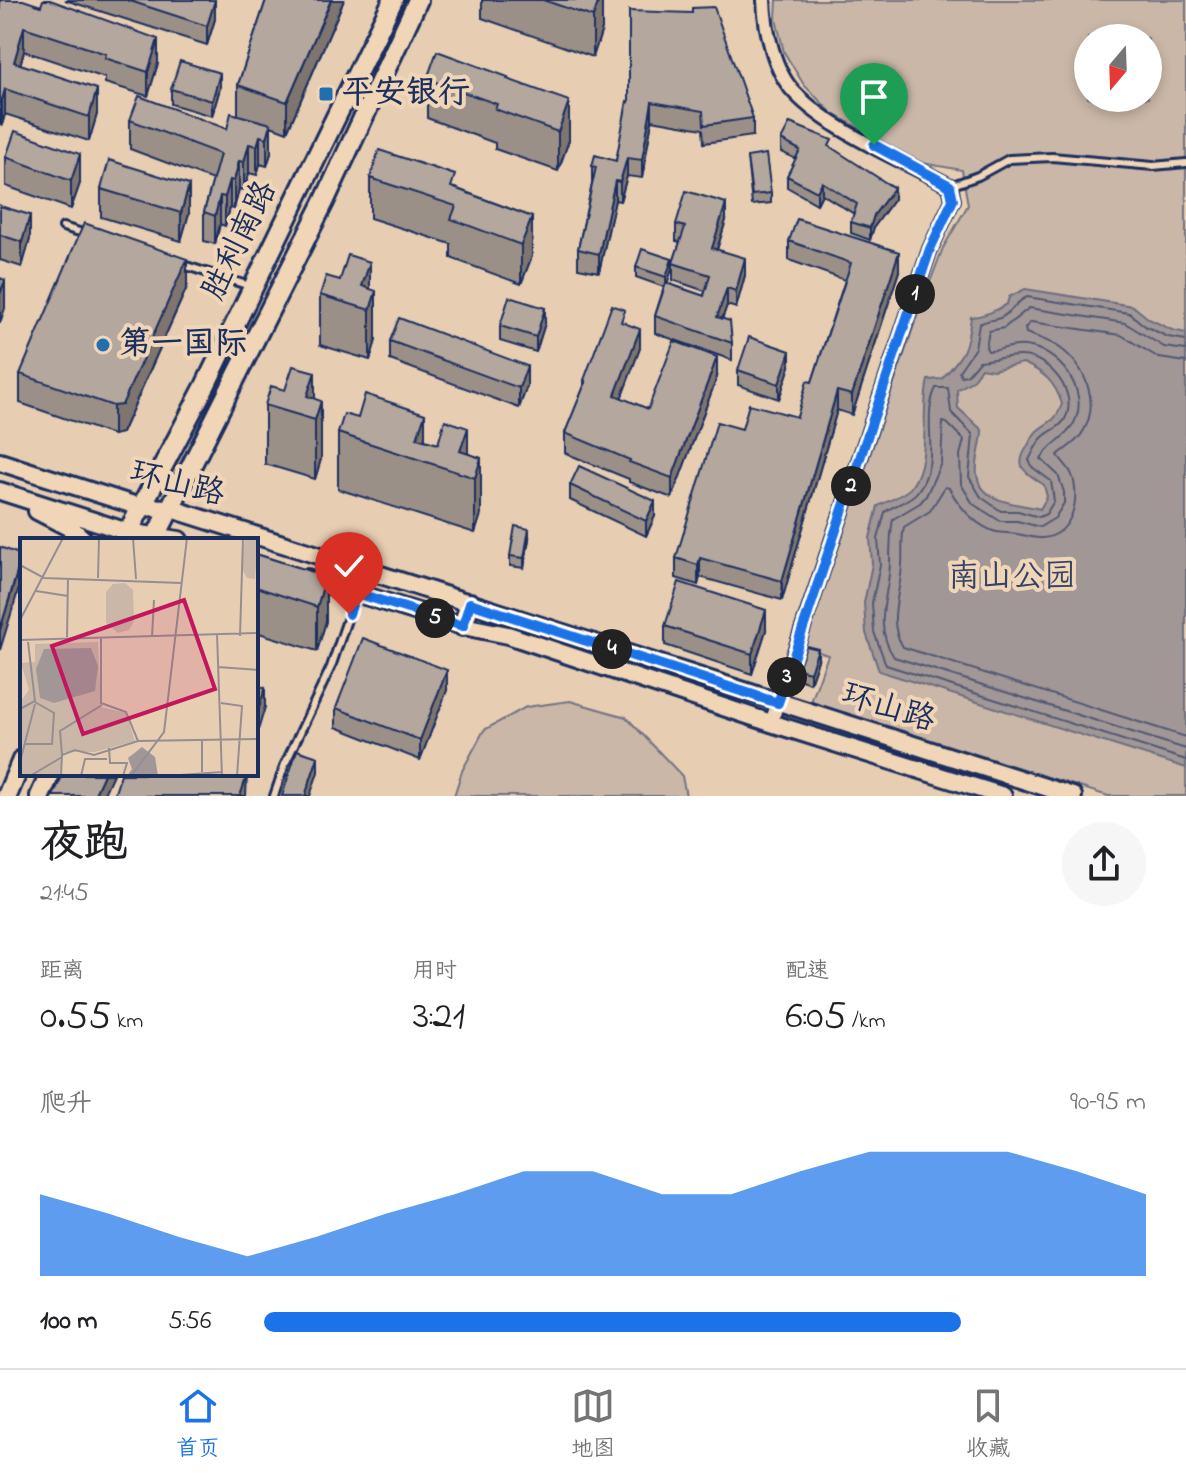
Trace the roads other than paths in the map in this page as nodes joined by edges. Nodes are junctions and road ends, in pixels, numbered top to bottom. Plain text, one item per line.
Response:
1 (393, 0) edge
2 (418, 0) edge
3 (764, 0) edge
4 (1186, 163) edge
5 (950, 186) junction
6 (63, 227) dead end
7 (92, 236) edge
8 (165, 259) edge
9 (253, 287) junction
10 (0, 462) edge
11 (0, 492) edge
12 (140, 507) junction
13 (169, 508) junction
14 (126, 536) edge
15 (155, 537) edge
16 (82, 538) edge
17 (293, 575) edge
18 (356, 593) junction
19 (470, 603) junction
20 (463, 626) junction
21 (778, 703) junction
22 (771, 723) junction
23 (20, 765) edge
24 (49, 776) edge
25 (7, 796) edge
26 (40, 796) edge
27 (274, 796) edge
28 (1003, 796) edge
29 (1073, 796) edge

1 - 9 main road, 胜利南路
2 - 13 main road, 胜利南路
3 - 5 street
4 - 5 lane
5 - 21 street
6 - 7 lane
8 - 9 lane
9 - 12 main road, 胜利南路
10 - 12 main road, 环山路
11 - 14 main road, 环山路
11 - 16 main road
12 - 13 main road, 环山路
12 - 14 main road, 胜利南路
13 - 15 main road, 胜利南路
13 - 19 main road, 环山路
14 - 15 main road, 环山路
17 - 18 main road, 环山路
18 - 20 main road, 环山路
18 - 27 lane
19 - 20 main road
19 - 21 main road, 环山路
20 - 22 main road, 环山路
21 - 22 street
21 - 29 main road, 环山路
22 - 28 main road, 环山路
23 - 25 main road
24 - 26 main road

